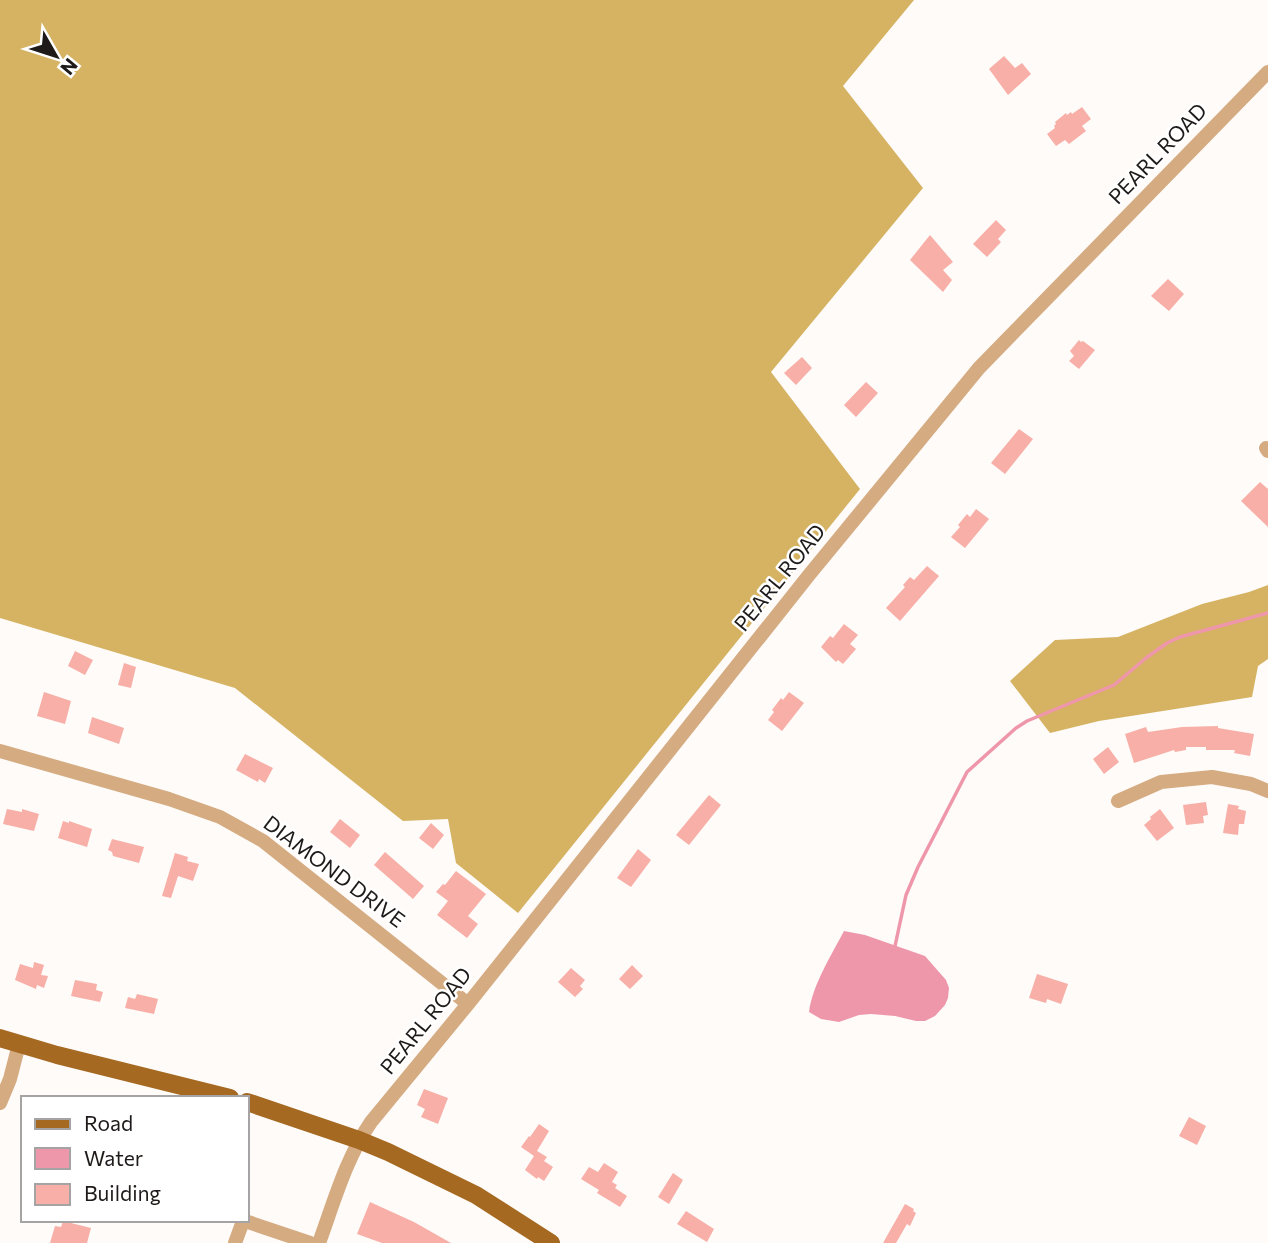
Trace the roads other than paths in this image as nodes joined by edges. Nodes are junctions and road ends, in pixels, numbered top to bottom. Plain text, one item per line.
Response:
1 (1268, 72) edge
2 (0, 751) edge
3 (1268, 791) edge
4 (1118, 801) dead end
5 (468, 1004) junction
6 (0, 1038) edge
7 (19, 1044) junction
8 (222, 1096) edge
9 (248, 1102) edge
10 (0, 1103) edge
11 (359, 1140) junction
12 (243, 1222) edge
13 (246, 1222) edge
14 (235, 1243) edge
15 (310, 1243) edge
16 (319, 1243) edge
17 (551, 1243) edge

1 - 5 street, PEARL ROAD
2 - 5 street, DIAMOND DRIVE
3 - 4 street
5 - 11 street, PEARL ROAD
6 - 7 main road
7 - 8 main road
7 - 10 street
9 - 11 main road
11 - 16 street, PEARL ROAD
11 - 17 main road
12 - 14 street
13 - 15 street

